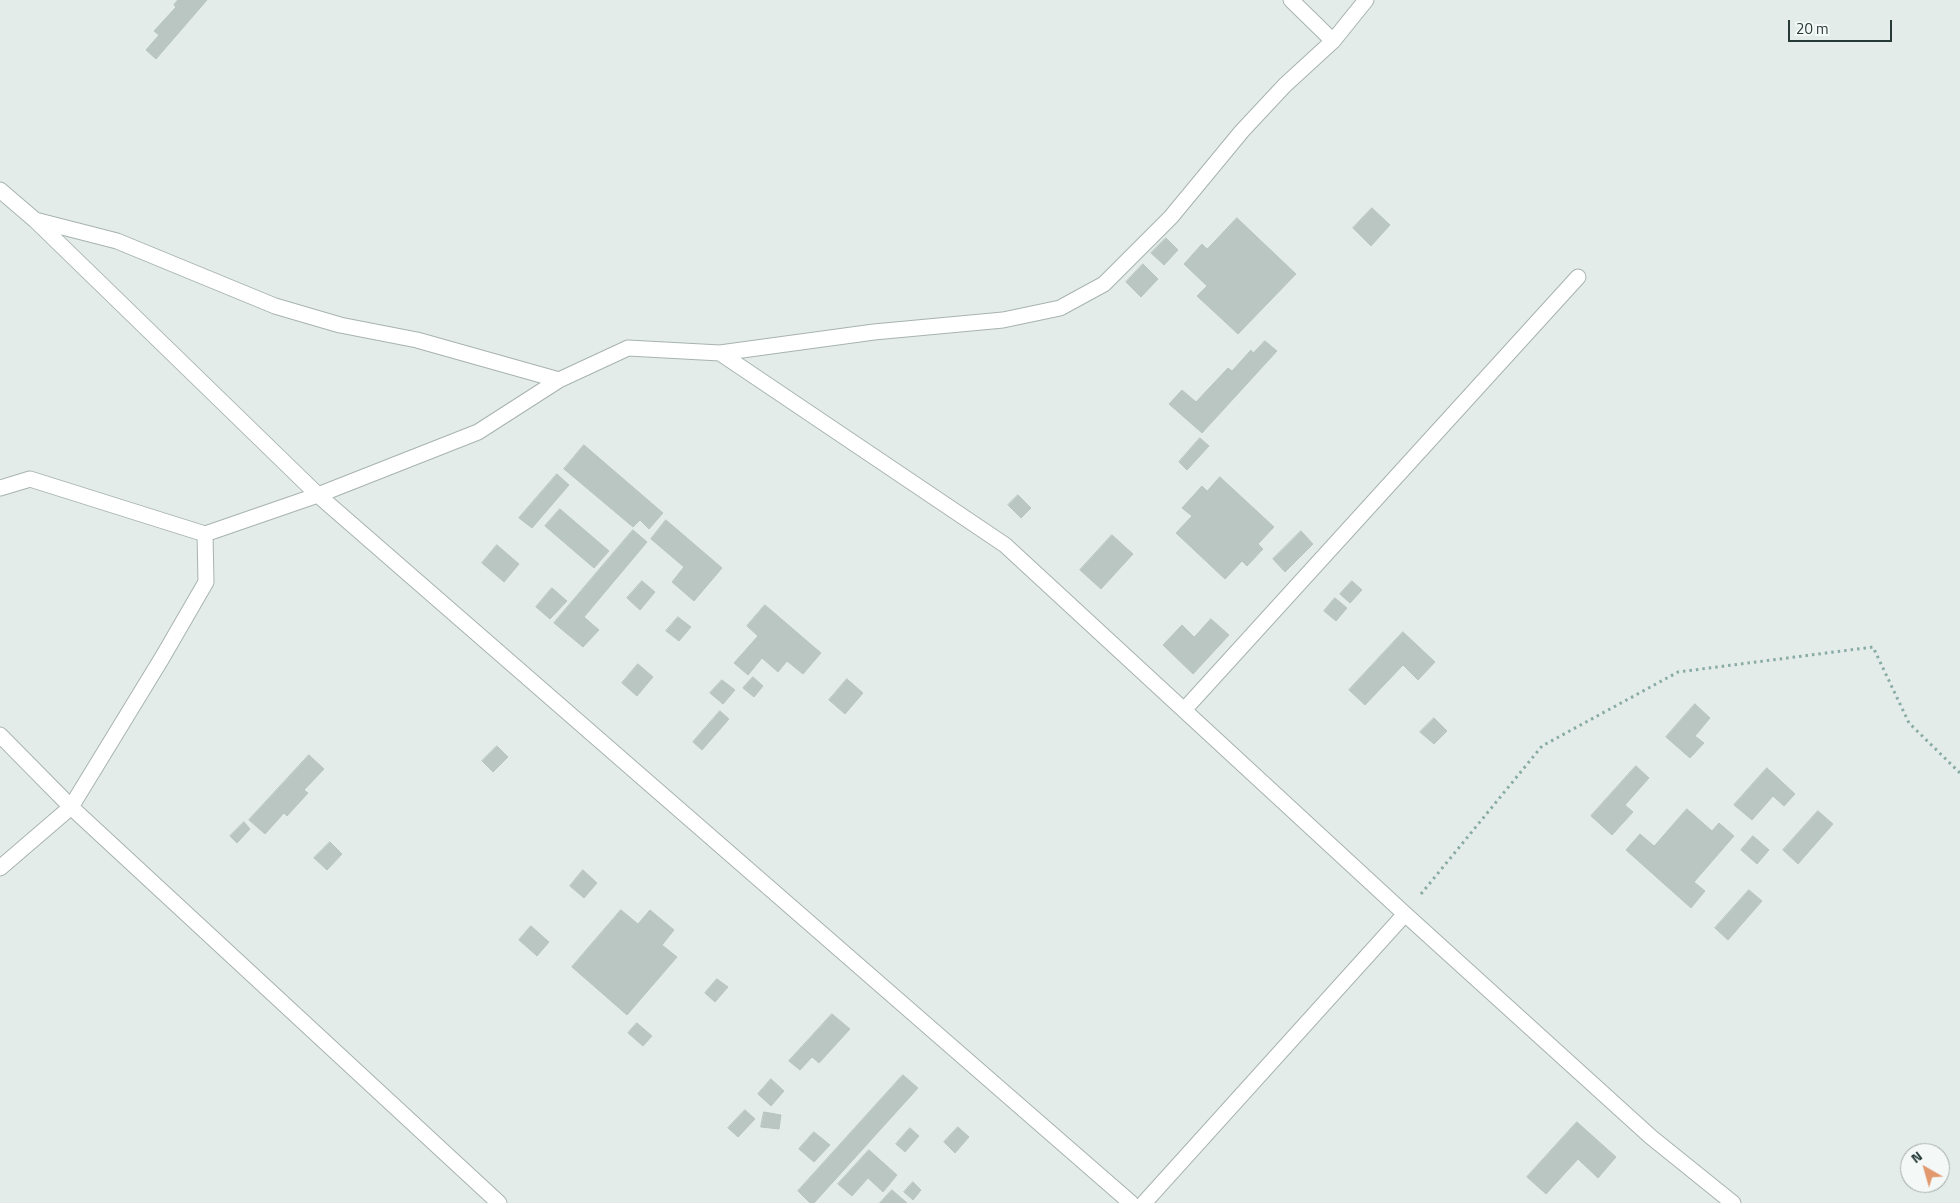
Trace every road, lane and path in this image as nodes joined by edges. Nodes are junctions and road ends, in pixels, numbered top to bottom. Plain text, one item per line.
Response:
1 (1291, 0) edge
2 (1366, 0) edge
3 (1333, 41) junction
4 (0, 190) edge
5 (34, 220) junction
6 (1578, 277) dead end
7 (720, 353) junction
8 (559, 380) junction
9 (0, 488) edge
10 (318, 495) junction
11 (205, 534) junction
12 (1184, 710) junction
13 (0, 735) edge
14 (1960, 773) edge
15 (71, 807) junction
16 (0, 868) edge
17 (1405, 914) junction
18 (499, 1203) edge
19 (1131, 1203) edge
20 (1144, 1203) edge
21 (1733, 1203) edge

1 - 3 street
2 - 3 street
3 - 7 street
4 - 5 street
5 - 8 street
5 - 10 street
6 - 12 street
7 - 8 street
7 - 12 street
8 - 10 street
9 - 11 street
10 - 11 street
10 - 19 street
11 - 15 street
12 - 17 street
13 - 15 street
14 - 17 path
15 - 16 street
15 - 18 street
17 - 20 street
17 - 21 street

